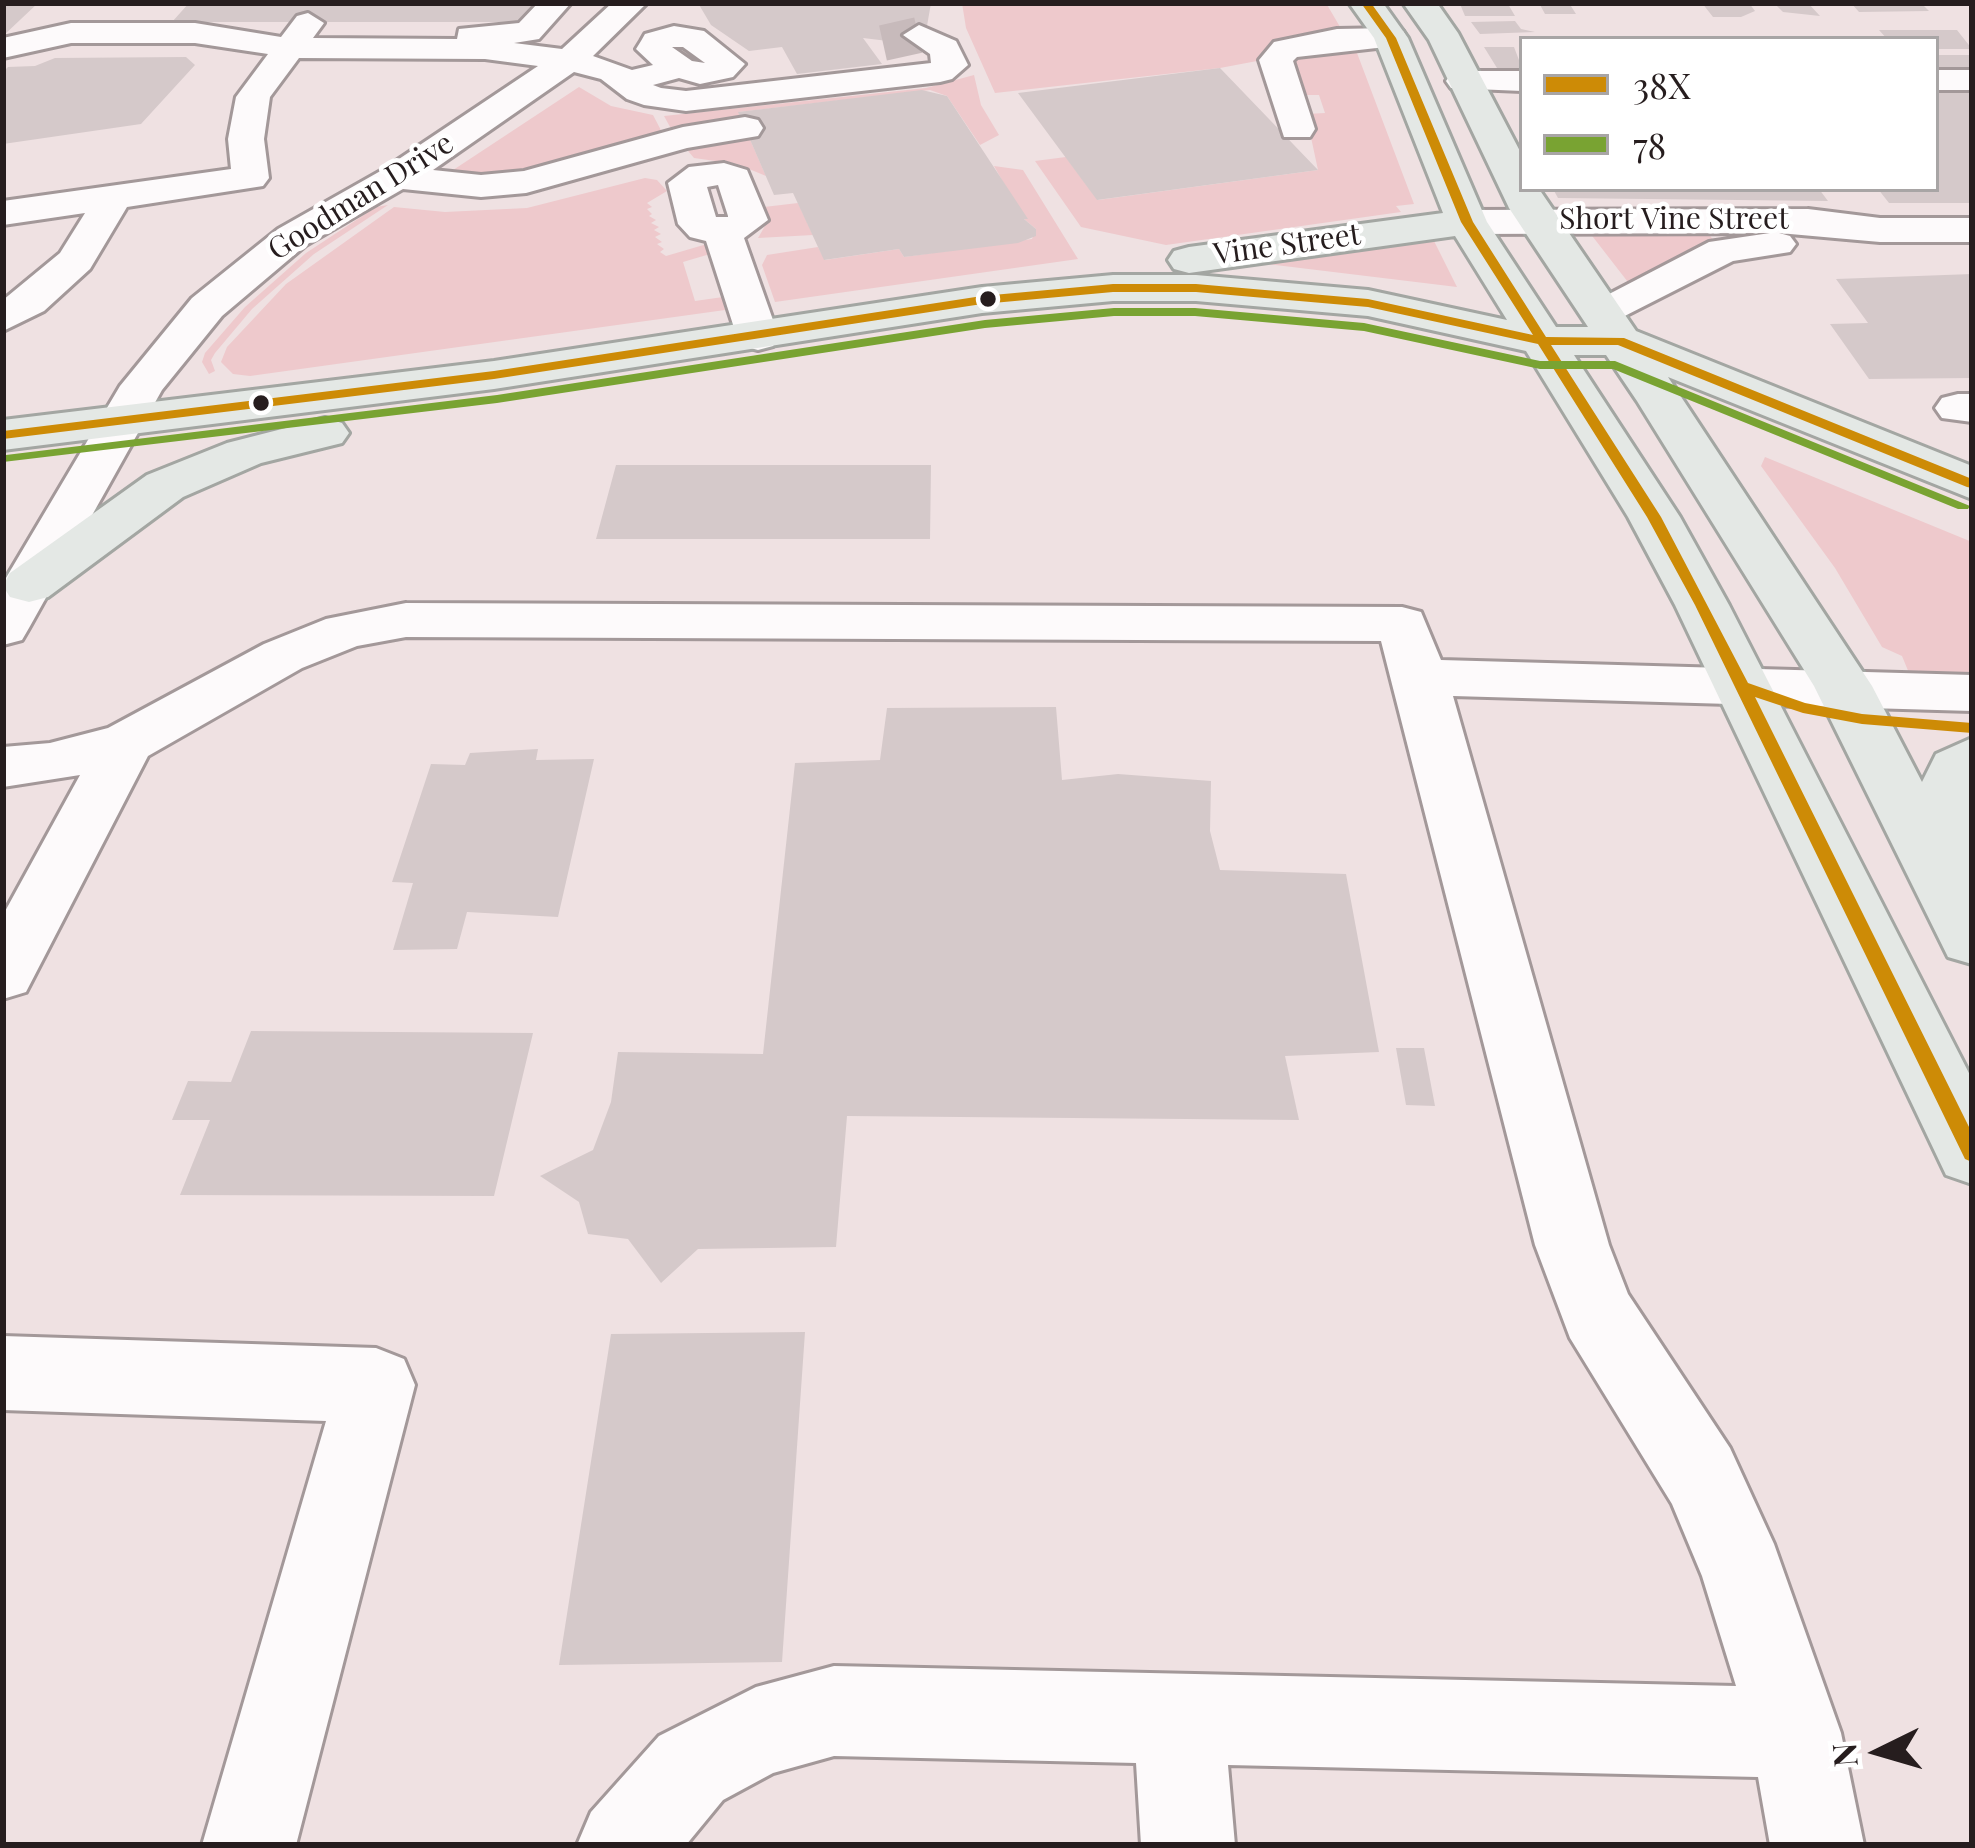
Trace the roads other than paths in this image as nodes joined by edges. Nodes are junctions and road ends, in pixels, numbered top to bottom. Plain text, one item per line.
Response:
1 (78, 3) edge
2 (159, 3) edge
3 (555, 3) edge
4 (631, 3) edge
5 (1366, 3) edge
6 (1420, 3) edge
7 (132, 33) junction
8 (300, 35) junction
9 (920, 35) dead end
10 (46, 37) junction
11 (1390, 38) junction
12 (881, 44) dead end
13 (3, 48) edge
14 (350, 49) junction
15 (569, 61) junction
16 (680, 68) dead end
17 (900, 76) junction
18 (1939, 80) edge
19 (1972, 80) edge
20 (1463, 81) junction
21 (1519, 81) edge
22 (627, 82) junction
23 (745, 128) dead end
24 (1297, 129) dead end
25 (643, 152) junction
26 (384, 185) junction
27 (1519, 188) edge
28 (1521, 192) edge
29 (112, 200) junction
30 (3, 213) edge
31 (1536, 220) junction
32 (1467, 222) junction
33 (1880, 230) junction
34 (1972, 230) edge
35 (54, 282) junction
36 (1113, 288) junction
37 (3, 289) edge
38 (3, 318) edge
39 (1611, 327) junction
40 (758, 337) junction
41 (1543, 341) junction
42 (632, 354) junction
43 (1660, 401) junction
44 (124, 422) junction
45 (3, 435) edge
46 (1972, 484) edge
47 (1972, 530) edge
48 (16, 607) edge
49 (1420, 676) junction
50 (1740, 686) junction
51 (1972, 693) edge
52 (1852, 703) junction
53 (1972, 728) edge
54 (126, 742) junction
55 (1972, 759) edge
56 (3, 767) edge
57 (1972, 938) edge
58 (3, 974) edge
59 (1972, 1154) edge
60 (3, 1373) edge
61 (1178, 1719) junction
62 (1796, 1733) junction
63 (249, 1845) edge
64 (624, 1845) edge
65 (1188, 1845) edge
66 (1816, 1845) edge

1 - 10 street
2 - 7 street
3 - 14 street
4 - 15 street, Goodman Drive
5 - 11 main road
6 - 20 main road
7 - 8 street
7 - 10 street
8 - 14 street
8 - 29 street
9 - 17 street
10 - 13 street
11 - 24 street
11 - 32 main road
12 - 17 street
14 - 15 street
15 - 22 street
15 - 26 street, Goodman Drive
16 - 22 street
17 - 22 street
18 - 19 street
20 - 21 street
20 - 27 main road
23 - 25 street
25 - 26 street
25 - 40 street
26 - 44 street, Goodman Drive
28 - 31 main road
29 - 30 street
29 - 35 street
31 - 32 street, Short Vine Street
31 - 33 street, Short Vine Street
31 - 39 main road
32 - 36 main road, Vine Street
32 - 41 main road
33 - 34 street, Short Vine Street
33 - 39 street, Short Vine Street
35 - 37 street
35 - 38 street
36 - 40 main road, Vine Street
36 - 41 main road, Vine Street
39 - 41 main road
39 - 43 main road
39 - 46 main road
40 - 42 main road, Vine Street
41 - 43 main road
41 - 50 main road
42 - 44 main road, Vine Street
42 - 48 main road
43 - 47 main road
43 - 52 main road
44 - 45 main road, Vine Street
44 - 48 street, Goodman Drive
49 - 50 street
49 - 54 street
49 - 62 street
50 - 52 street
50 - 59 main road
51 - 52 street
52 - 53 street
52 - 57 main road
54 - 56 street
54 - 58 street
55 - 57 main road
60 - 63 street
61 - 62 street
61 - 64 street
61 - 65 street
62 - 66 street

